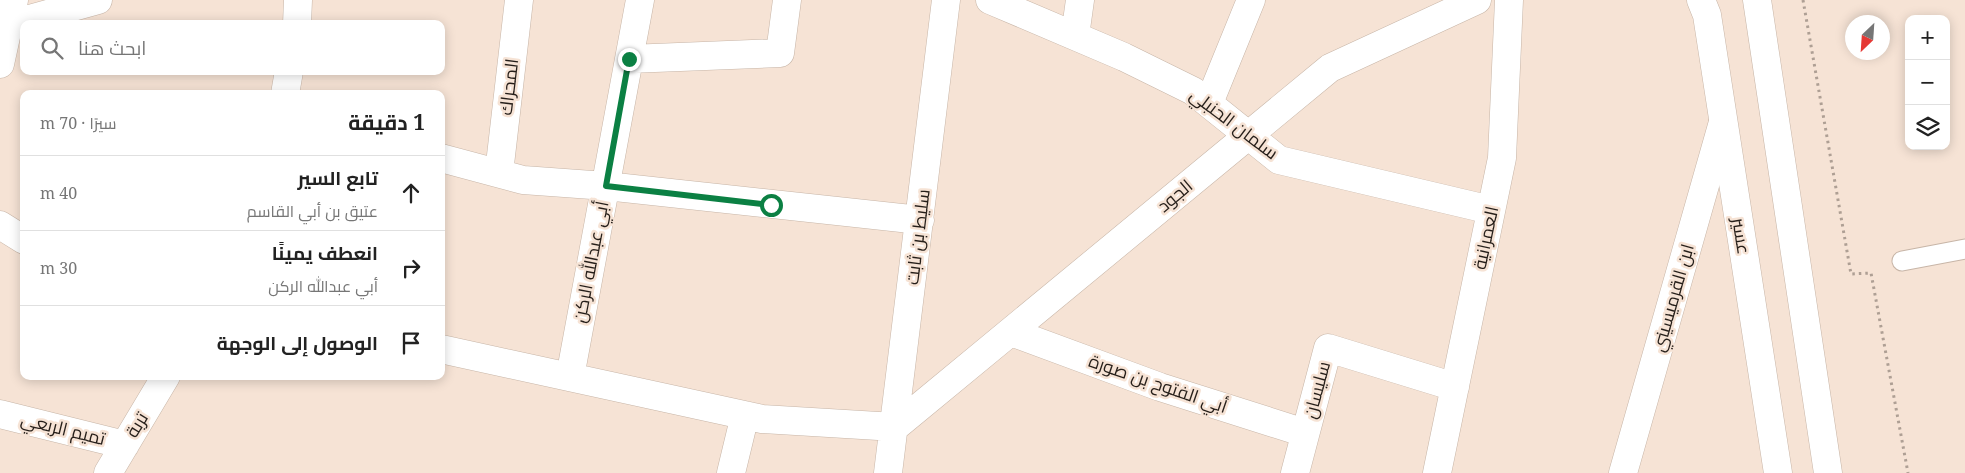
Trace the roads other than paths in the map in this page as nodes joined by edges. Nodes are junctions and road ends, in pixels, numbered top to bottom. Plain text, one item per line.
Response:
1 (98, 0) edge
2 (298, 0) edge
3 (519, 0) edge
4 (640, 0) edge
5 (786, 0) edge
6 (946, 0) edge
7 (990, 0) edge
8 (1080, 0) edge
9 (1251, 0) edge
10 (1477, 0) edge
11 (1509, 0) edge
12 (1701, 0) edge
13 (1757, 0) edge
14 (11, 12) edge
15 (297, 20) edge
16 (1075, 36) junction
17 (629, 59) junction
18 (0, 64) edge
19 (288, 75) edge
20 (286, 90) edge
21 (1209, 103) junction
22 (1724, 122) junction
23 (1250, 135) junction
24 (445, 159) edge
25 (499, 174) junction
26 (606, 186) junction
27 (1491, 210) junction
28 (920, 220) junction
29 (0, 224) edge
30 (20, 237) edge
31 (1965, 249) edge
32 (1902, 261) dead end
33 (1011, 332) junction
34 (445, 350) edge
35 (570, 377) junction
36 (164, 380) edge
37 (1455, 387) junction
38 (0, 414) edge
39 (745, 415) junction
40 (895, 427) junction
41 (1305, 433) junction
42 (125, 445) junction
43 (108, 473) edge
44 (730, 473) edge
45 (888, 473) edge
46 (1295, 473) edge
47 (1438, 473) edge
48 (1623, 473) edge
49 (1778, 473) edge
50 (1828, 473) edge

1 - 14 street
2 - 15 street
3 - 25 street, المحراك
4 - 17 street, أبي عبدالله الركن
5 - 17 street
6 - 28 street, سليط بن ثابت
7 - 16 street, سلمان الحنبلي
8 - 16 street
9 - 21 street
10 - 23 street, الجود
11 - 27 street, العمرانية
12 - 22 street, عسير
13 - 50 street
14 - 18 street
16 - 21 street, سلمان الحنبلي
17 - 26 street, أبي عبدالله الركن
19 - 20 street
21 - 23 street, سلمان الحنبلي
22 - 48 street, ابن القرميسيني
22 - 49 street, عسير
23 - 27 street, سلمان الحنبلي
23 - 33 street, الجود
24 - 25 street
25 - 26 street
26 - 28 street
26 - 35 street, أبي عبدالله الركن
27 - 37 street, العمرانية
28 - 40 street, سليط بن ثابت
29 - 30 street
31 - 32 lane
33 - 40 street, الجود
33 - 41 street, أبي الفتوح بن صورة
34 - 35 street
35 - 39 street
36 - 42 street, تربة
37 - 41 street, سليسان
37 - 47 street, العمرانية
38 - 42 street, تميم الربعي
39 - 40 street
39 - 44 street
40 - 45 street, سليط بن ثابت
41 - 46 street, سليسان
42 - 43 street, تربة

